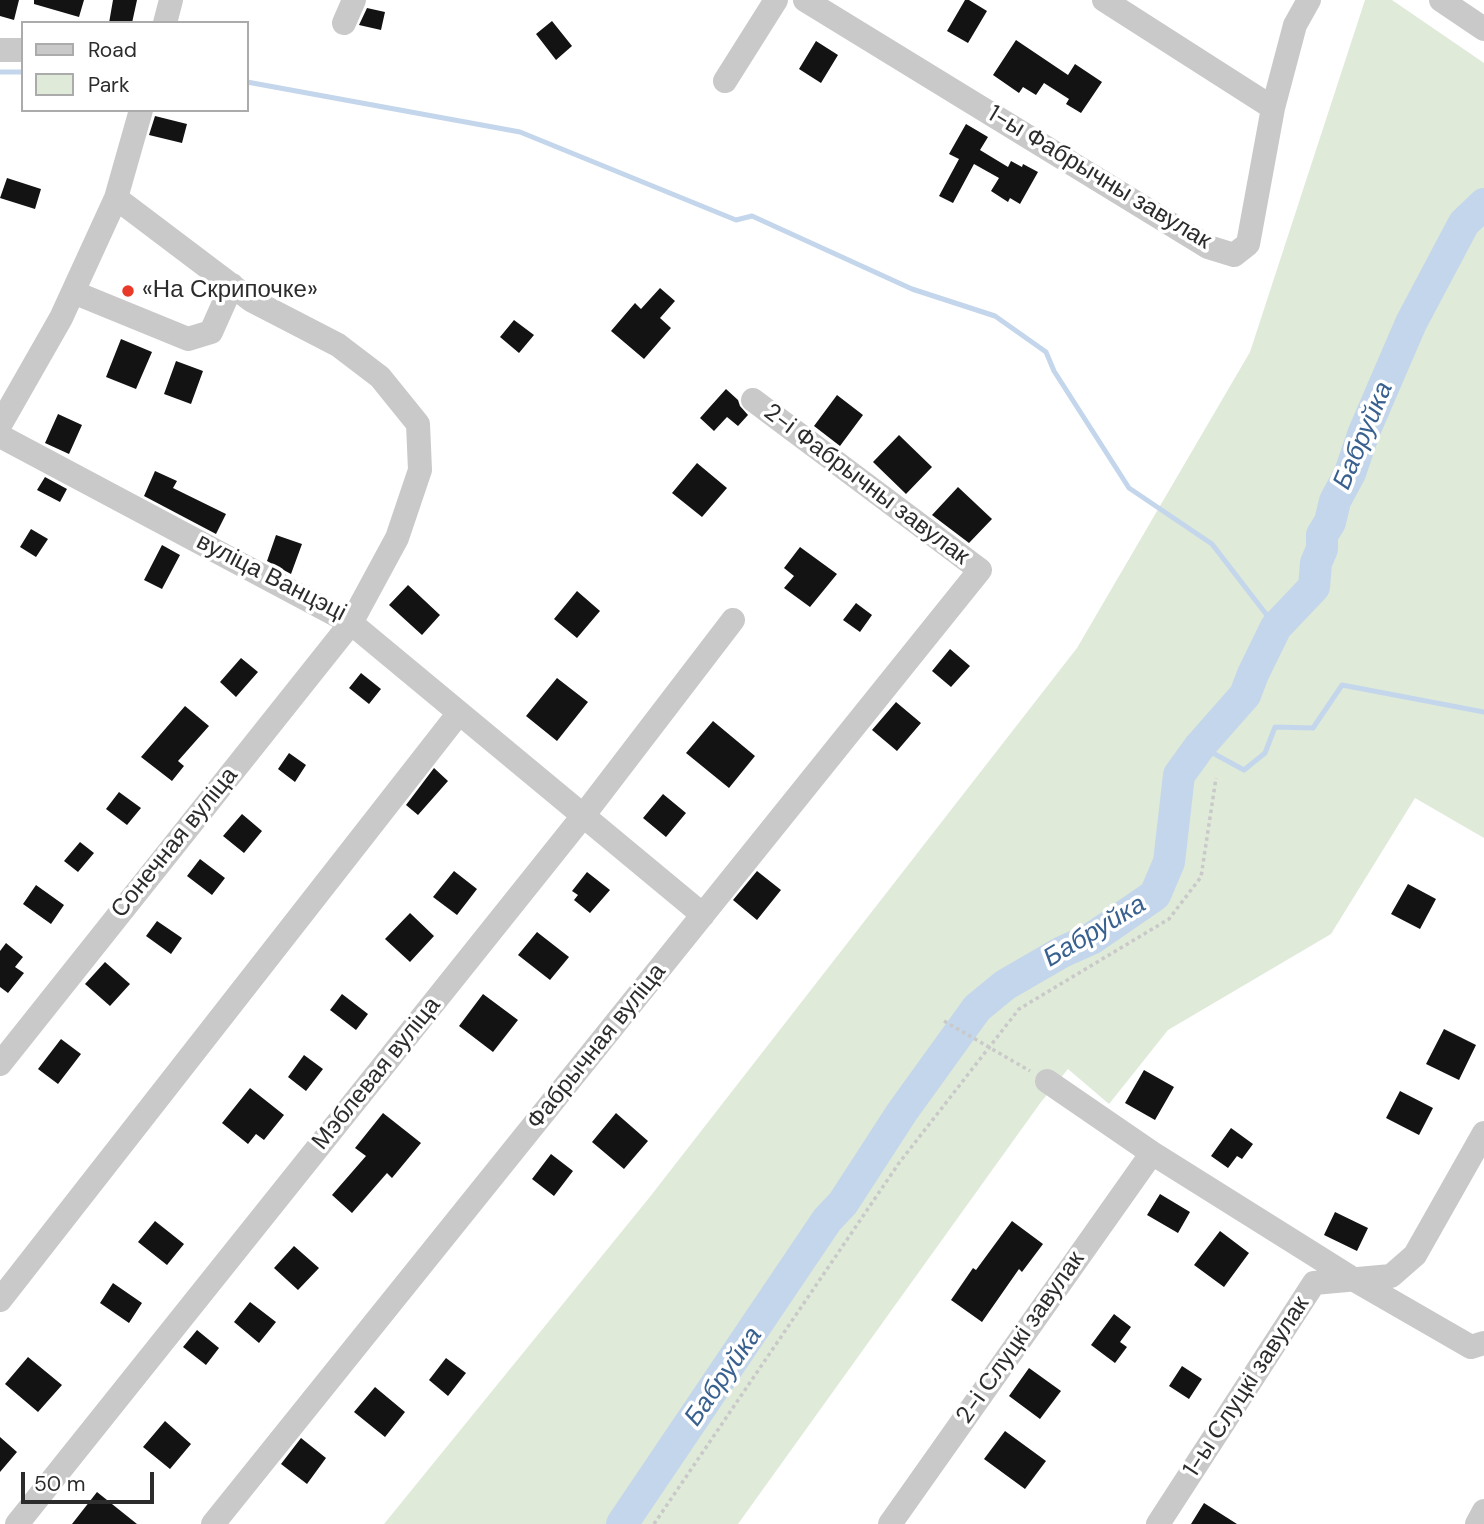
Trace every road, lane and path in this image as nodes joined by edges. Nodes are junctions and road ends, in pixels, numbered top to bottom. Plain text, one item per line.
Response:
1 (171, 0) edge
2 (354, 0) edge
3 (776, 0) edge
4 (805, 0) edge
5 (1104, 0) edge
6 (1309, 0) edge
7 (1441, 0) edge
8 (166, 21) edge
9 (344, 23) dead end
10 (1484, 29) edge
11 (0, 50) edge
12 (21, 50) edge
13 (725, 81) dead end
14 (1273, 108) junction
15 (140, 112) edge
16 (116, 198) junction
17 (232, 285) junction
18 (74, 292) junction
19 (752, 400) dead end
20 (0, 425) edge
21 (0, 436) edge
22 (980, 570) joint
23 (733, 620) dead end
24 (351, 623) junction
25 (459, 713) junction
26 (1216, 778) dead end
27 (583, 816) junction
28 (703, 915) junction
29 (944, 1021) dead end
30 (991, 1047) junction
31 (0, 1064) edge
32 (1047, 1081) joint
33 (1484, 1133) edge
34 (1152, 1153) junction
35 (1353, 1279) junction
36 (0, 1300) edge
37 (1484, 1343) edge
38 (1484, 1511) edge
39 (17, 1524) edge
40 (213, 1524) edge
41 (654, 1524) edge
42 (890, 1524) edge
43 (1158, 1524) edge
44 (1477, 1524) edge

1 - 8 street
2 - 9 street
3 - 13 street
4 - 14 street, 1-ы Фабрычны завулак
5 - 14 street
6 - 14 street, 1-ы Фабрычны завулак
7 - 10 street
11 - 12 street
15 - 16 street
16 - 17 street, вуліца Ванцэці
16 - 18 street
17 - 18 street
17 - 24 street, вуліца Ванцэці
18 - 20 street
19 - 22 street, 2-і Фабрычны завулак
21 - 24 street, вуліца Ванцэці
22 - 28 street, Фабрычная вуліца
23 - 27 street, Мэблевая вуліца
24 - 25 street
24 - 31 street, Сонечная вуліца
25 - 27 street
25 - 36 street
26 - 30 path
27 - 28 street
27 - 39 street, Мэблевая вуліца
28 - 40 street, Фабрычная вуліца
29 - 30 path
30 - 32 path
30 - 41 path
32 - 34 street
33 - 35 street, 1-ы Слуцкі завулак
34 - 35 street
34 - 42 street, 2-і Слуцкі завулак
35 - 37 street
35 - 43 street, 1-ы Слуцкі завулак
38 - 44 street

